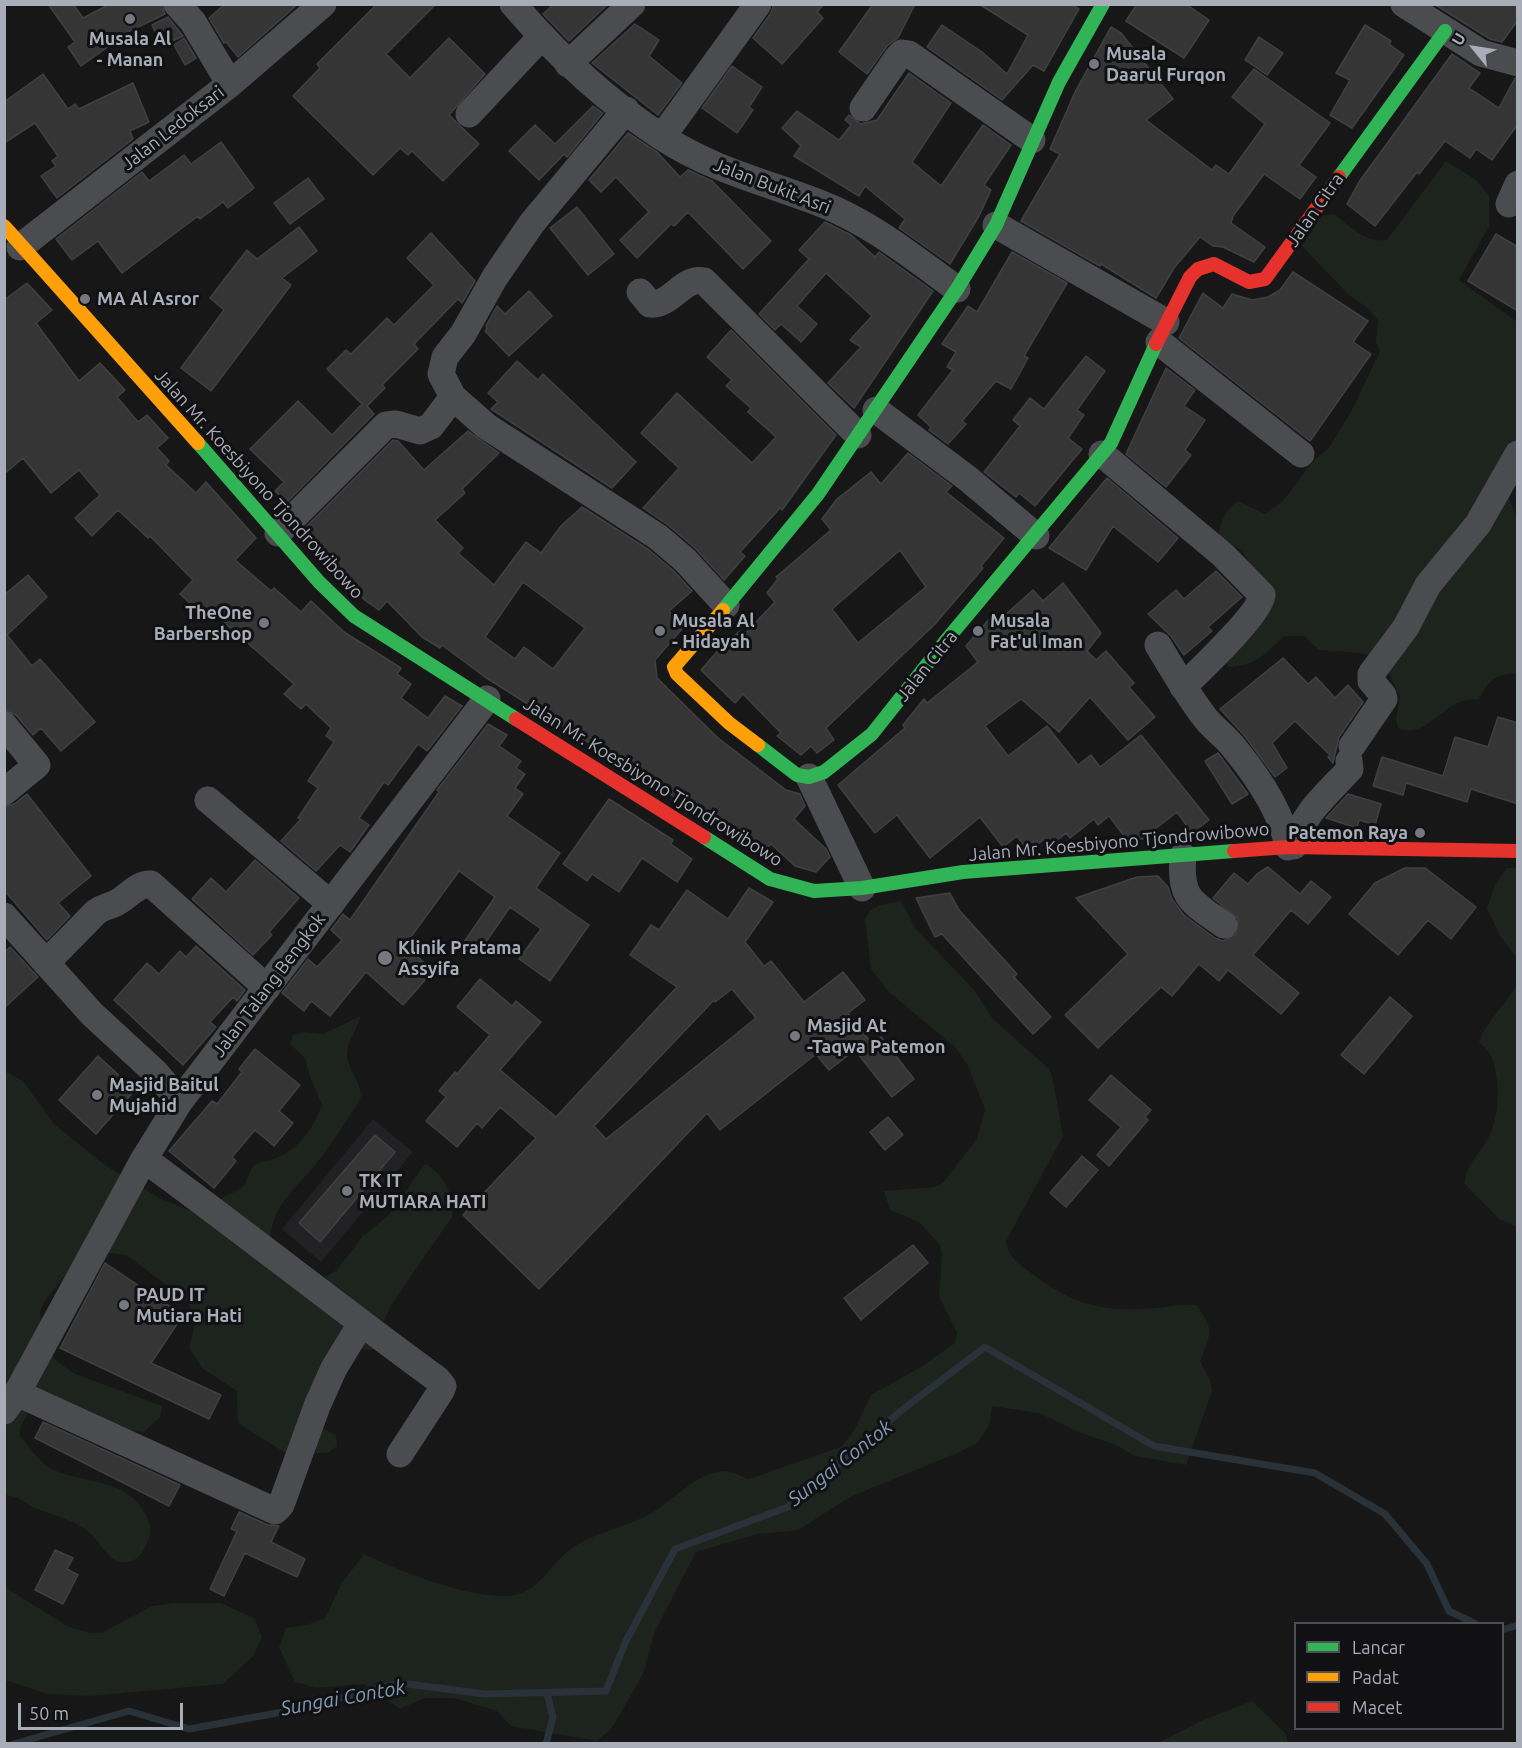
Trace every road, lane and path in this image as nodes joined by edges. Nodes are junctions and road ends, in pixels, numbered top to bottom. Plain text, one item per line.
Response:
1 (177, 4) edge
2 (323, 4) edge
3 (513, 4) edge
4 (632, 4) edge
5 (758, 4) edge
6 (1404, 4) edge
7 (1101, 5) edge
8 (1444, 31) junction
9 (541, 37) junction
10 (1518, 63) edge
11 (568, 64) junction
12 (230, 84) junction
13 (863, 108) dead end
14 (626, 110) junction
15 (469, 114) dead end
16 (662, 137) junction
17 (1032, 140) junction
18 (996, 225) junction
19 (10, 237) edge
20 (957, 289) junction
21 (640, 292) dead end
22 (1162, 332) junction
23 (453, 397) junction
24 (876, 410) junction
25 (858, 435) junction
26 (1102, 454) junction
27 (1301, 454) dead end
28 (1518, 454) edge
29 (278, 533) junction
30 (1036, 536) junction
31 (726, 605) junction
32 (1158, 645) dead end
33 (1183, 687) junction
34 (487, 699) junction
35 (4, 725) edge
36 (809, 777) junction
37 (4, 792) edge
38 (208, 800) dead end
39 (1291, 847) junction
40 (1518, 851) edge
41 (1183, 856) junction
42 (862, 888) junction
43 (331, 904) junction
44 (1224, 925) dead end
45 (8, 928) edge
46 (46, 963) junction
47 (267, 988) junction
48 (180, 1101) junction
49 (144, 1159) junction
50 (361, 1324) junction
51 (11, 1402) edge
52 (400, 1454) dead end

1 - 12 street
2 - 12 street, Jalan Ledoksari
3 - 9 street, Jalan Bukit Asri
4 - 11 street
5 - 16 street
6 - 8 street
7 - 17 street
8 - 10 street
8 - 22 street, Jalan Citra
9 - 11 street, Jalan Bukit Asri
9 - 15 street
11 - 14 street, Jalan Bukit Asri
12 - 19 street, Jalan Ledoksari
13 - 17 street
14 - 16 street, Jalan Bukit Asri
14 - 23 street
16 - 20 street, Jalan Bukit Asri
17 - 18 street
18 - 20 street
18 - 22 street
19 - 29 street, Jalan Mr. Koesbiyono Tjondrowibowo
20 - 24 street
21 - 25 street
22 - 26 street, Jalan Citra
22 - 27 street
23 - 29 street
23 - 31 street
24 - 25 street
24 - 30 street
25 - 31 street
26 - 30 street, Jalan Citra
26 - 33 street
28 - 39 street
29 - 34 street, Jalan Mr. Koesbiyono Tjondrowibowo
30 - 36 street, Jalan Citra
31 - 36 street
32 - 33 street
33 - 39 street
34 - 42 street, Jalan Mr. Koesbiyono Tjondrowibowo
34 - 43 street, Jalan Talang Bengkok
35 - 37 street
36 - 42 street
38 - 43 street
39 - 40 street, Jalan Mr. Koesbiyono Tjondrowibowo
39 - 41 street, Jalan Mr. Koesbiyono Tjondrowibowo
41 - 42 street, Jalan Mr. Koesbiyono Tjondrowibowo
41 - 44 street
43 - 47 street, Jalan Talang Bengkok
45 - 46 street
46 - 47 street
46 - 48 street
47 - 48 street, Jalan Talang Bengkok
48 - 49 street, Jalan Talang Bengkok
49 - 50 street
49 - 51 street, Jalan Talang Bengkok
50 - 51 street
50 - 52 street

